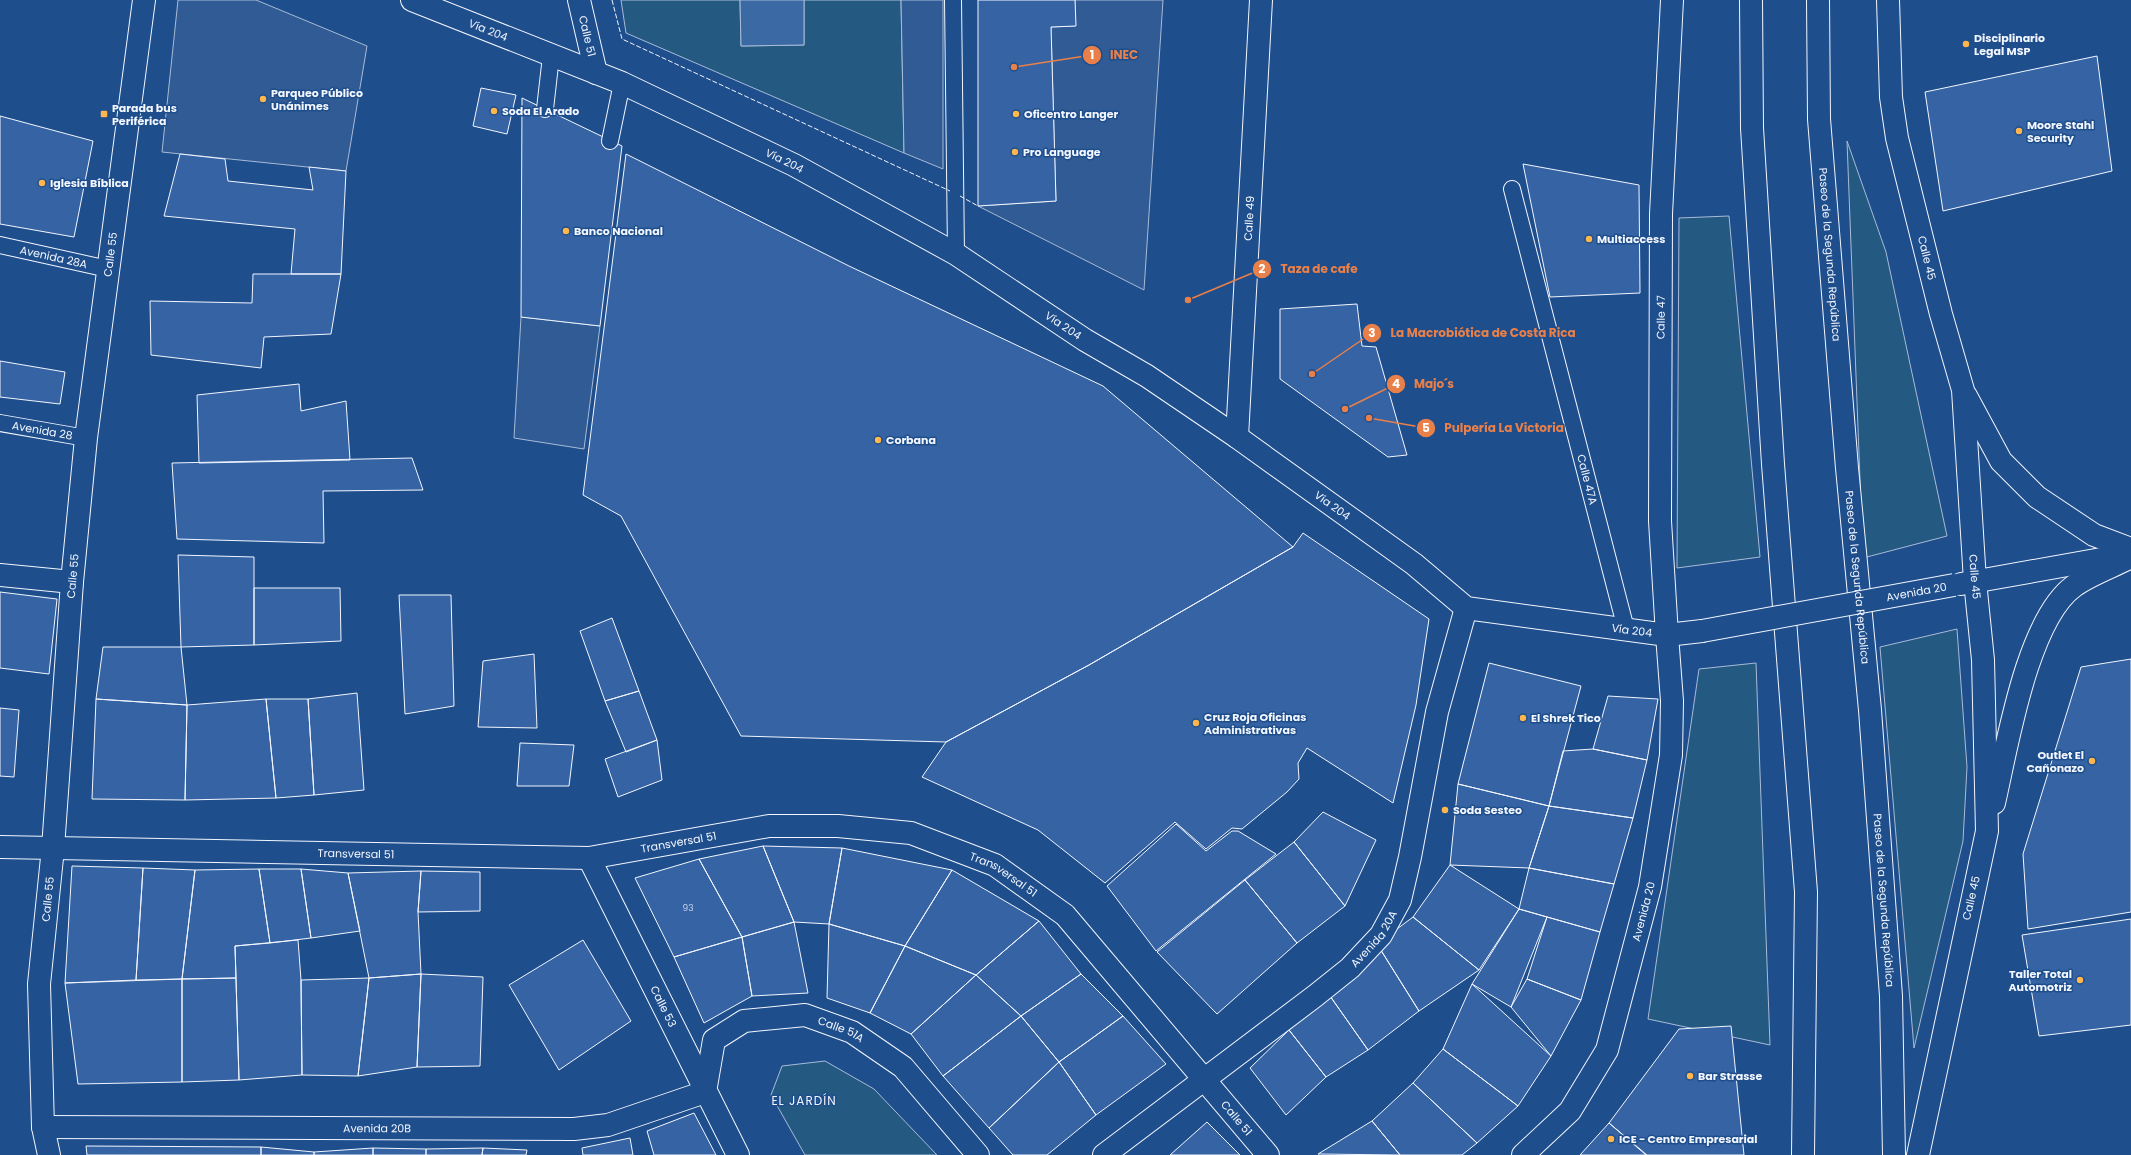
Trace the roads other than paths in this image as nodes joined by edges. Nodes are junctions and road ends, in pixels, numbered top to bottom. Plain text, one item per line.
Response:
1 (144, 0) edge
2 (412, 0) edge
3 (579, 0) edge
4 (953, 0) edge
5 (1260, 0) edge
6 (1672, 0) edge
7 (1751, 0) edge
8 (1818, 0) edge
9 (1888, 0) edge
10 (552, 56) junction
11 (596, 73) junction
12 (622, 83) junction
13 (545, 109) dead end
14 (610, 141) dead end
15 (1512, 189) dead end
16 (0, 245) edge
17 (956, 254) junction
18 (108, 269) junction
19 (1963, 390) junction
20 (0, 423) edge
21 (1237, 437) junction
22 (86, 438) junction
23 (2131, 549) edge
24 (2131, 556) edge
25 (0, 575) edge
26 (1975, 581) junction
27 (72, 582) junction
28 (1466, 608) junction
29 (1626, 630) junction
30 (1702, 631) joint
31 (1667, 635) junction
32 (1987, 832) junction
33 (0, 847) edge
34 (53, 848) junction
35 (589, 858) junction
36 (1204, 1081) junction
37 (705, 1092) junction
38 (43, 1127) junction
39 (49, 1155) edge
40 (738, 1155) edge
41 (978, 1155) edge
42 (1104, 1155) edge
43 (1268, 1155) edge
44 (1523, 1155) edge
45 (1803, 1155) edge
46 (1894, 1155) edge
47 (1918, 1155) edge

1 - 18 main road, Calle 55
2 - 10 main road, Vía 204
3 - 11 main road, Calle 51
4 - 17 lane
5 - 21 main road, Calle 49
6 - 31 main road, Calle 47
7 - 45 main road
8 - 46 main road, Paseo de la Segunda República
9 - 19 main road, Calle 45
10 - 11 main road, Vía 204
10 - 13 lane
11 - 12 main road, Vía 204
12 - 14 lane
12 - 17 main road, Vía 204
15 - 29 lane, Calle 47A
16 - 18 lane, Avenida 28A
17 - 21 main road, Vía 204
18 - 22 main road, Calle 55
19 - 23 main road
19 - 26 main road, Calle 45
20 - 22 lane, Avenida 28
21 - 28 main road, Vía 204
22 - 27 main road, Calle 55
24 - 26 main road, Avenida 20
24 - 32 main road
25 - 27 main road
26 - 30 main road, Avenida 20, bridge
26 - 32 main road, Calle 45
27 - 34 main road, Calle 55
28 - 29 main road, Vía 204
28 - 36 main road, Avenida 20A
29 - 31 main road, Vía 204
30 - 31 main road, Vía 204
31 - 44 main road, Avenida 20
32 - 47 main road, Calle 45
33 - 34 main road, Transversal 51
34 - 35 main road, Transversal 51
34 - 38 main road, Calle 55
35 - 36 main road, Transversal 51
35 - 37 main road, Calle 53
36 - 42 main road, Avenida 20A
36 - 43 main road, Calle 51
37 - 38 main road, Avenida 20B
37 - 40 main road, Calle 53
37 - 41 main road, Calle 51A
38 - 39 main road, Calle 55

